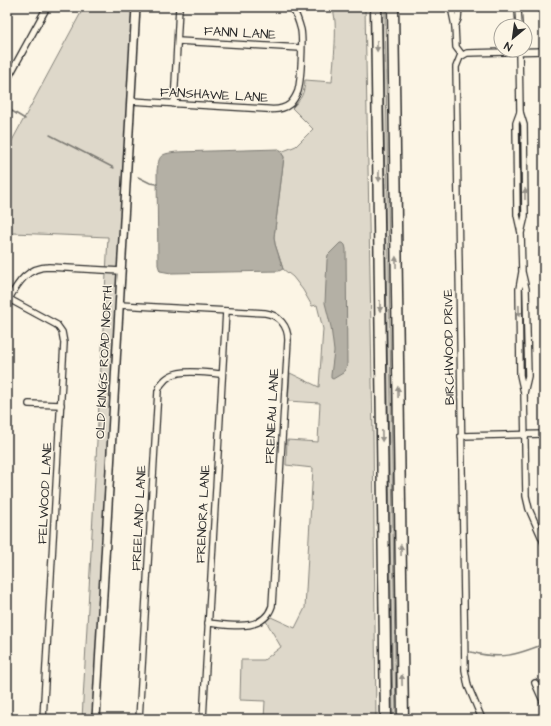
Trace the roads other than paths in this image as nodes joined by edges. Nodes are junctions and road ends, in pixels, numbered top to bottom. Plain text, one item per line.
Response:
1 (47, 7) edge
2 (136, 7) edge
3 (179, 7) edge
4 (292, 7) edge
5 (376, 7) edge
6 (393, 7) edge
7 (452, 7) edge
8 (459, 7) edge
9 (518, 8) edge
10 (519, 18) edge
11 (455, 26) junction
12 (178, 41) junction
13 (301, 48) junction
14 (533, 51) edge
15 (544, 51) edge
16 (493, 52) edge
17 (462, 55) junction
18 (519, 58) edge
19 (7, 80) edge
20 (131, 101) junction
21 (174, 104) junction
22 (121, 271) junction
23 (8, 300) edge
24 (119, 305) junction
25 (226, 311) junction
26 (222, 374) junction
27 (29, 404) dead end
28 (61, 406) junction
29 (544, 434) edge
30 (525, 435) junction
31 (461, 436) junction
32 (544, 544) edge
33 (208, 623) junction
34 (535, 683) dead end
35 (544, 703) edge
36 (43, 719) edge
37 (96, 719) edge
38 (139, 719) edge
39 (203, 719) edge
40 (386, 719) edge
41 (403, 719) edge
42 (482, 719) edge

1 - 19 street
2 - 20 street, OLD KINGS ROAD NORTH
3 - 12 street
4 - 13 street, FANSHAWE LANE
5 -> 40 highway
41 -> 6 highway
7 - 11 street
8 - 11 street
9 - 10 street
11 - 17 street
12 - 13 street, FANN LANE
12 - 21 street
13 - 21 street, FANSHAWE LANE
14 - 15 street
16 - 17 street
17 - 31 street, BIRCHWOOD DRIVE
18 - 30 street
20 - 21 street, FANSHAWE LANE
20 - 22 street, OLD KINGS ROAD NORTH
22 - 23 street
22 - 24 street, OLD KINGS ROAD NORTH
23 - 28 street, FELWOOD LANE
24 - 25 street, FRENEAU LANE
24 - 37 street, OLD KINGS ROAD NORTH
25 - 26 street, FRENORA LANE
25 - 33 street, FRENEAU LANE
26 - 33 street, FRENORA LANE
26 - 38 street, FREELAND LANE
27 - 28 street
28 - 36 street, FELWOOD LANE
29 - 30 street
30 - 31 street
30 - 32 street
31 - 42 street, BIRCHWOOD DRIVE
33 - 39 street, FRENORA LANE
34 - 35 street

